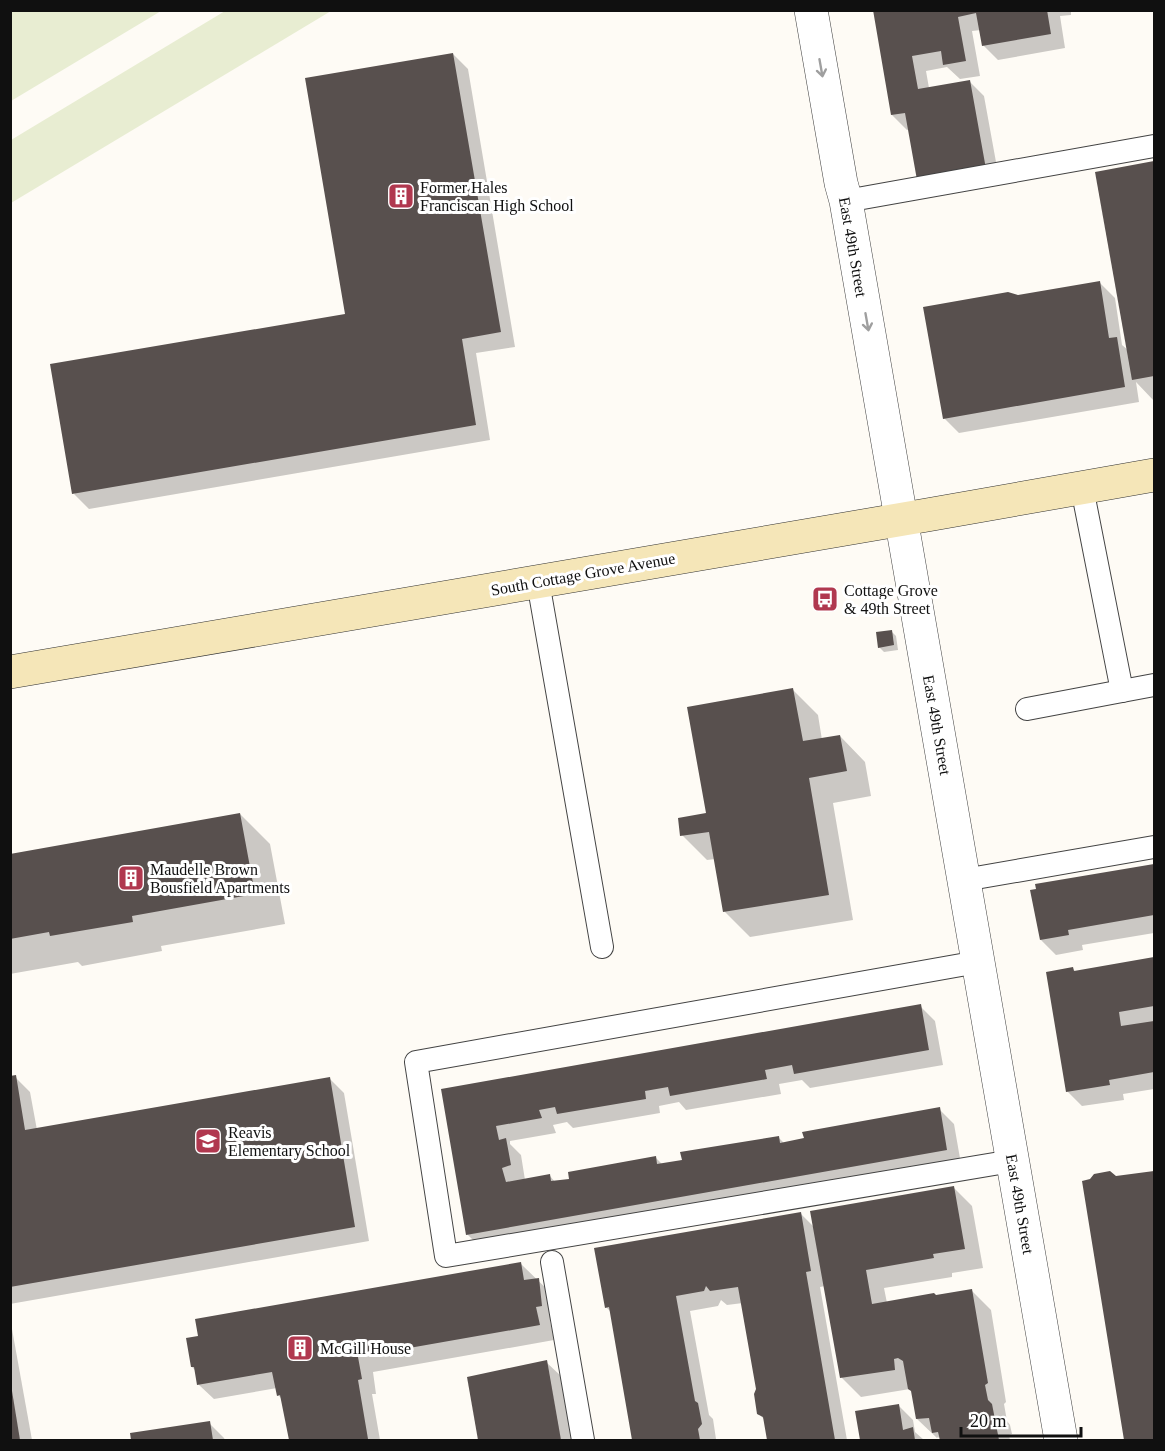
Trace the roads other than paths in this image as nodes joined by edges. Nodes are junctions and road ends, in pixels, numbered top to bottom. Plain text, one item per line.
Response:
1 (811, 10) edge
2 (1155, 146) edge
3 (846, 201) junction
4 (1155, 475) edge
5 (1082, 488) junction
6 (901, 519) junction
7 (538, 582) junction
8 (10, 672) edge
9 (1155, 686) edge
10 (1122, 691) junction
11 (1027, 709) dead end
12 (1155, 847) edge
13 (964, 880) junction
14 (602, 947) dead end
15 (978, 962) junction
16 (1012, 1161) junction
17 (552, 1262) dead end
18 (583, 1440) edge
19 (1061, 1440) edge

1 -> 3 street, East 49th Street
2 - 3 lane
3 -> 6 street, East 49th Street
4 - 5 main road, South Cottage Grove Avenue
5 - 6 main road, South Cottage Grove Avenue
5 - 10 lane
6 - 7 main road, South Cottage Grove Avenue
6 - 13 street, East 49th Street
7 - 8 main road, South Cottage Grove Avenue
7 - 14 lane
9 - 10 lane
10 - 11 lane
12 - 13 lane
13 - 15 street, East 49th Street
15 - 16 street, East 49th Street
15 - 16 lane
16 - 19 street, East 49th Street
17 - 18 lane

